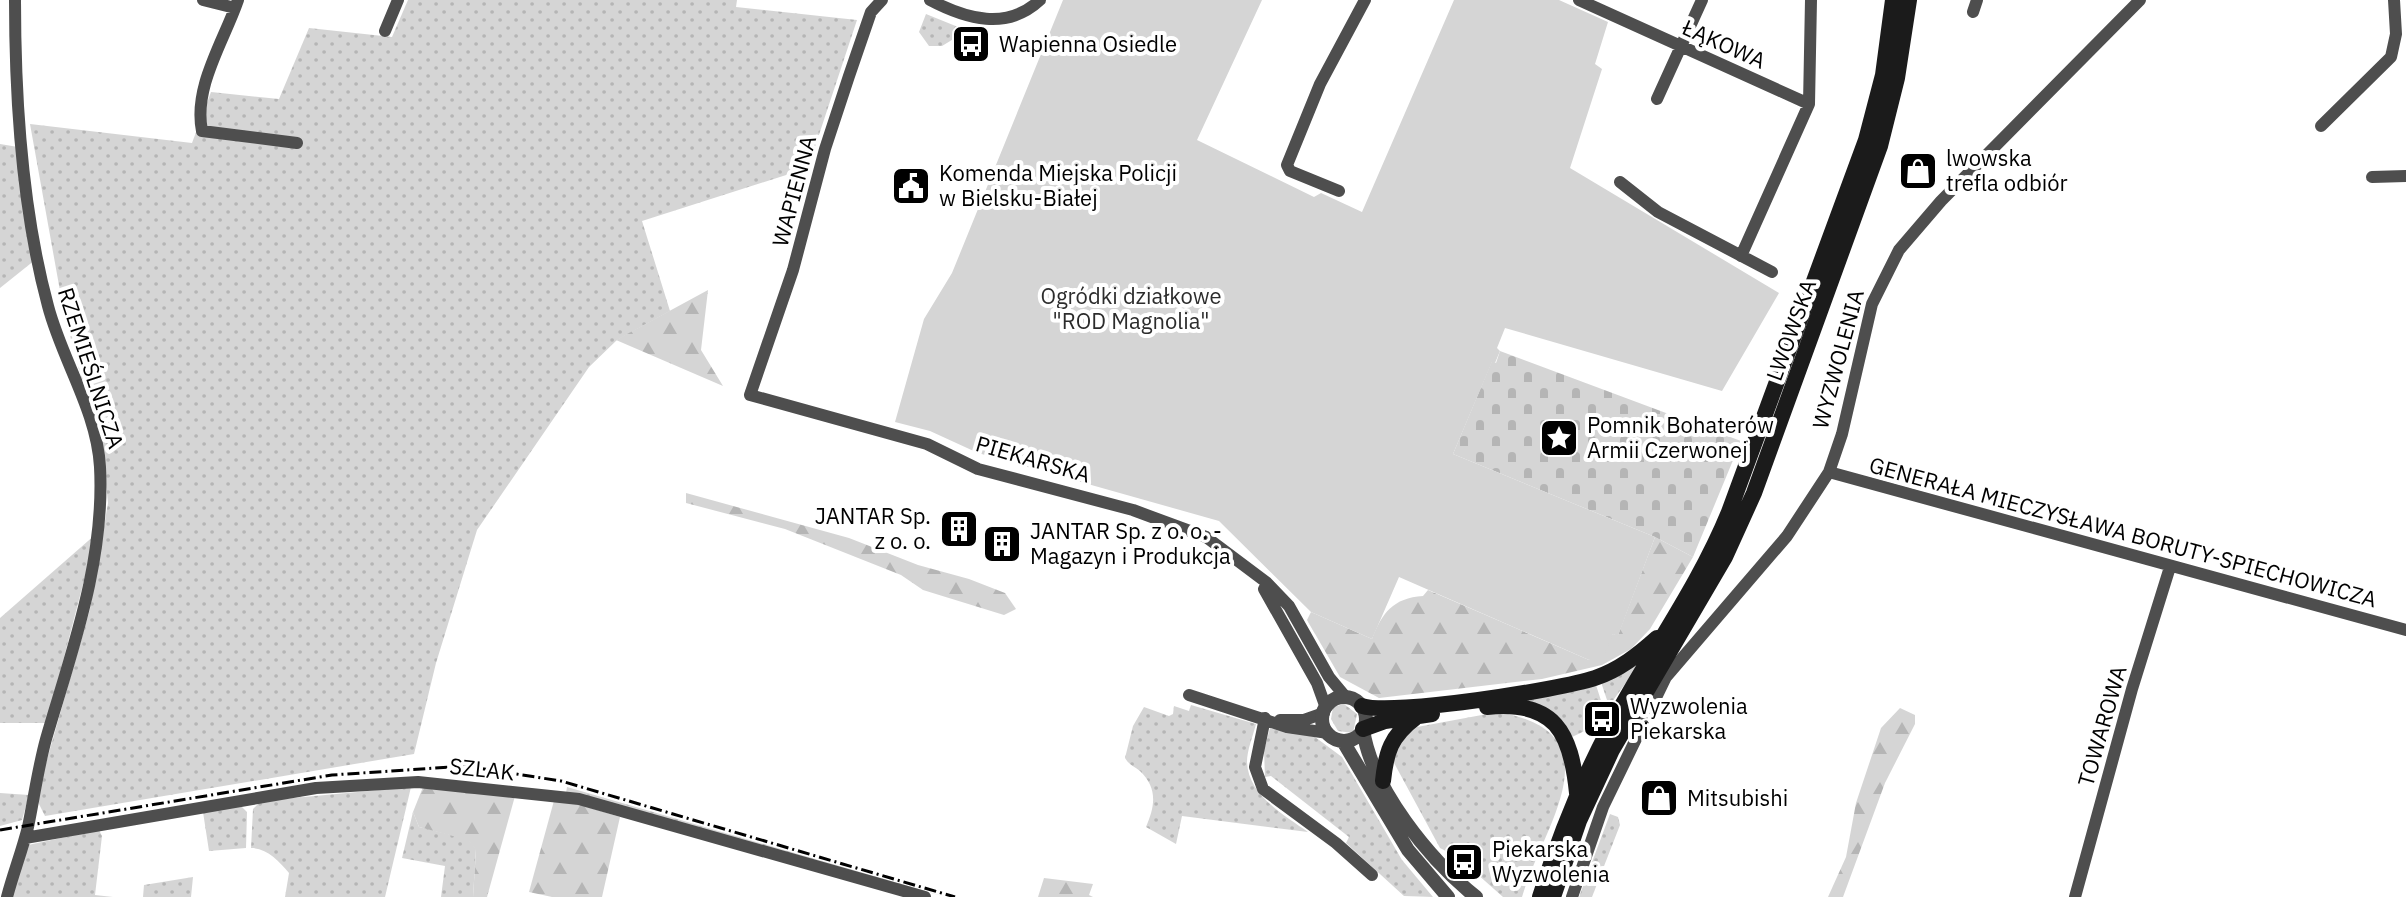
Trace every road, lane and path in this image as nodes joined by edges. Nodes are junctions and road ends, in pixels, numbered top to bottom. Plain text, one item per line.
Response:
1 (15, 0) edge
2 (203, 0) edge
3 (398, 0) edge
4 (882, 0) edge
5 (930, 0) edge
6 (1040, 0) edge
7 (1365, 0) edge
8 (1579, 0) edge
9 (1702, 0) edge
10 (1811, 0) edge
11 (1893, 0) edge
12 (1909, 0) edge
13 (2140, 0) edge
14 (2394, 0) edge
15 (237, 4) edge
16 (385, 31) dead end
17 (1683, 47) junction
18 (0, 80) edge
19 (14, 82) junction
20 (1657, 99) dead end
21 (1809, 104) junction
22 (2321, 126) dead end
23 (297, 143) dead end
24 (2406, 176) edge
25 (2372, 177) dead end
26 (1620, 182) dead end
27 (1339, 191) dead end
28 (1741, 256) junction
29 (1772, 272) dead end
30 (750, 395) joint
31 (1829, 472) junction
32 (1725, 557) junction
33 (2170, 567) junction
34 (1249, 570) junction
35 (1670, 626) junction
36 (2406, 630) edge
37 (1666, 677) junction
38 (1189, 695) dead end
39 (1344, 695) junction
40 (1362, 706) junction
41 (1325, 710) junction
42 (1416, 717) junction
43 (1265, 718) junction
44 (1363, 729) junction
45 (1328, 733) junction
46 (1344, 743) junction
47 (1383, 781) junction
48 (1577, 795) junction
49 (25, 838) junction
50 (1372, 875) dead end
51 (7, 897) edge
52 (925, 897) edge
53 (1448, 897) edge
54 (1476, 897) edge
55 (1540, 897) edge
56 (1553, 897) edge
57 (1572, 897) edge
58 (2075, 897) edge

1 - 19 street, RZEMIEŚLNICZA
2 - 15 street
3 - 16 street
4 - 30 street, WAPIENNA
5 - 6 street
7 - 27 street
8 - 17 street, ŁĄKOWA
9 - 17 street
10 - 21 street
11 - 35 main road, LWOWSKA
12 - 32 main road, LWOWSKA
13 - 31 street, WYZWOLENIA
14 - 22 street
15 - 23 street
17 - 20 street
17 - 21 street, ŁĄKOWA
18 - 19 street
19 - 49 street, RZEMIEŚLNICZA
21 - 28 street
24 - 25 street
26 - 28 street
28 - 29 street
30 - 34 street, PIEKARSKA
31 - 33 street, GENERAŁA MIECZYSŁAWA BORUTY-SPIECHOWICZA
31 - 37 street, WYZWOLENIA
32 - 37 main road
32 - 56 main road, LWOWSKA
33 - 36 street, GENERAŁA MIECZYSŁAWA BORUTY-SPIECHOWICZA
33 - 58 street, TOWAROWA
34 - 39 street, PIEKARSKA
34 - 41 street, PIEKARSKA
35 - 40 main road
35 - 48 main road
37 - 57 street, WYZWOLENIA
38 - 43 street
39 - 40 street
39 - 41 street
40 - 44 street
41 - 43 street
41 - 45 street
42 - 44 main road
42 - 47 main road
42 - 48 main road
43 - 45 street
43 - 50 street
44 - 46 street
44 - 47 street
45 - 46 street
46 - 53 street
47 - 54 street
48 - 55 main road
49 - 51 street, RZEMIEŚLNICZA
49 - 52 street, SZLAK

